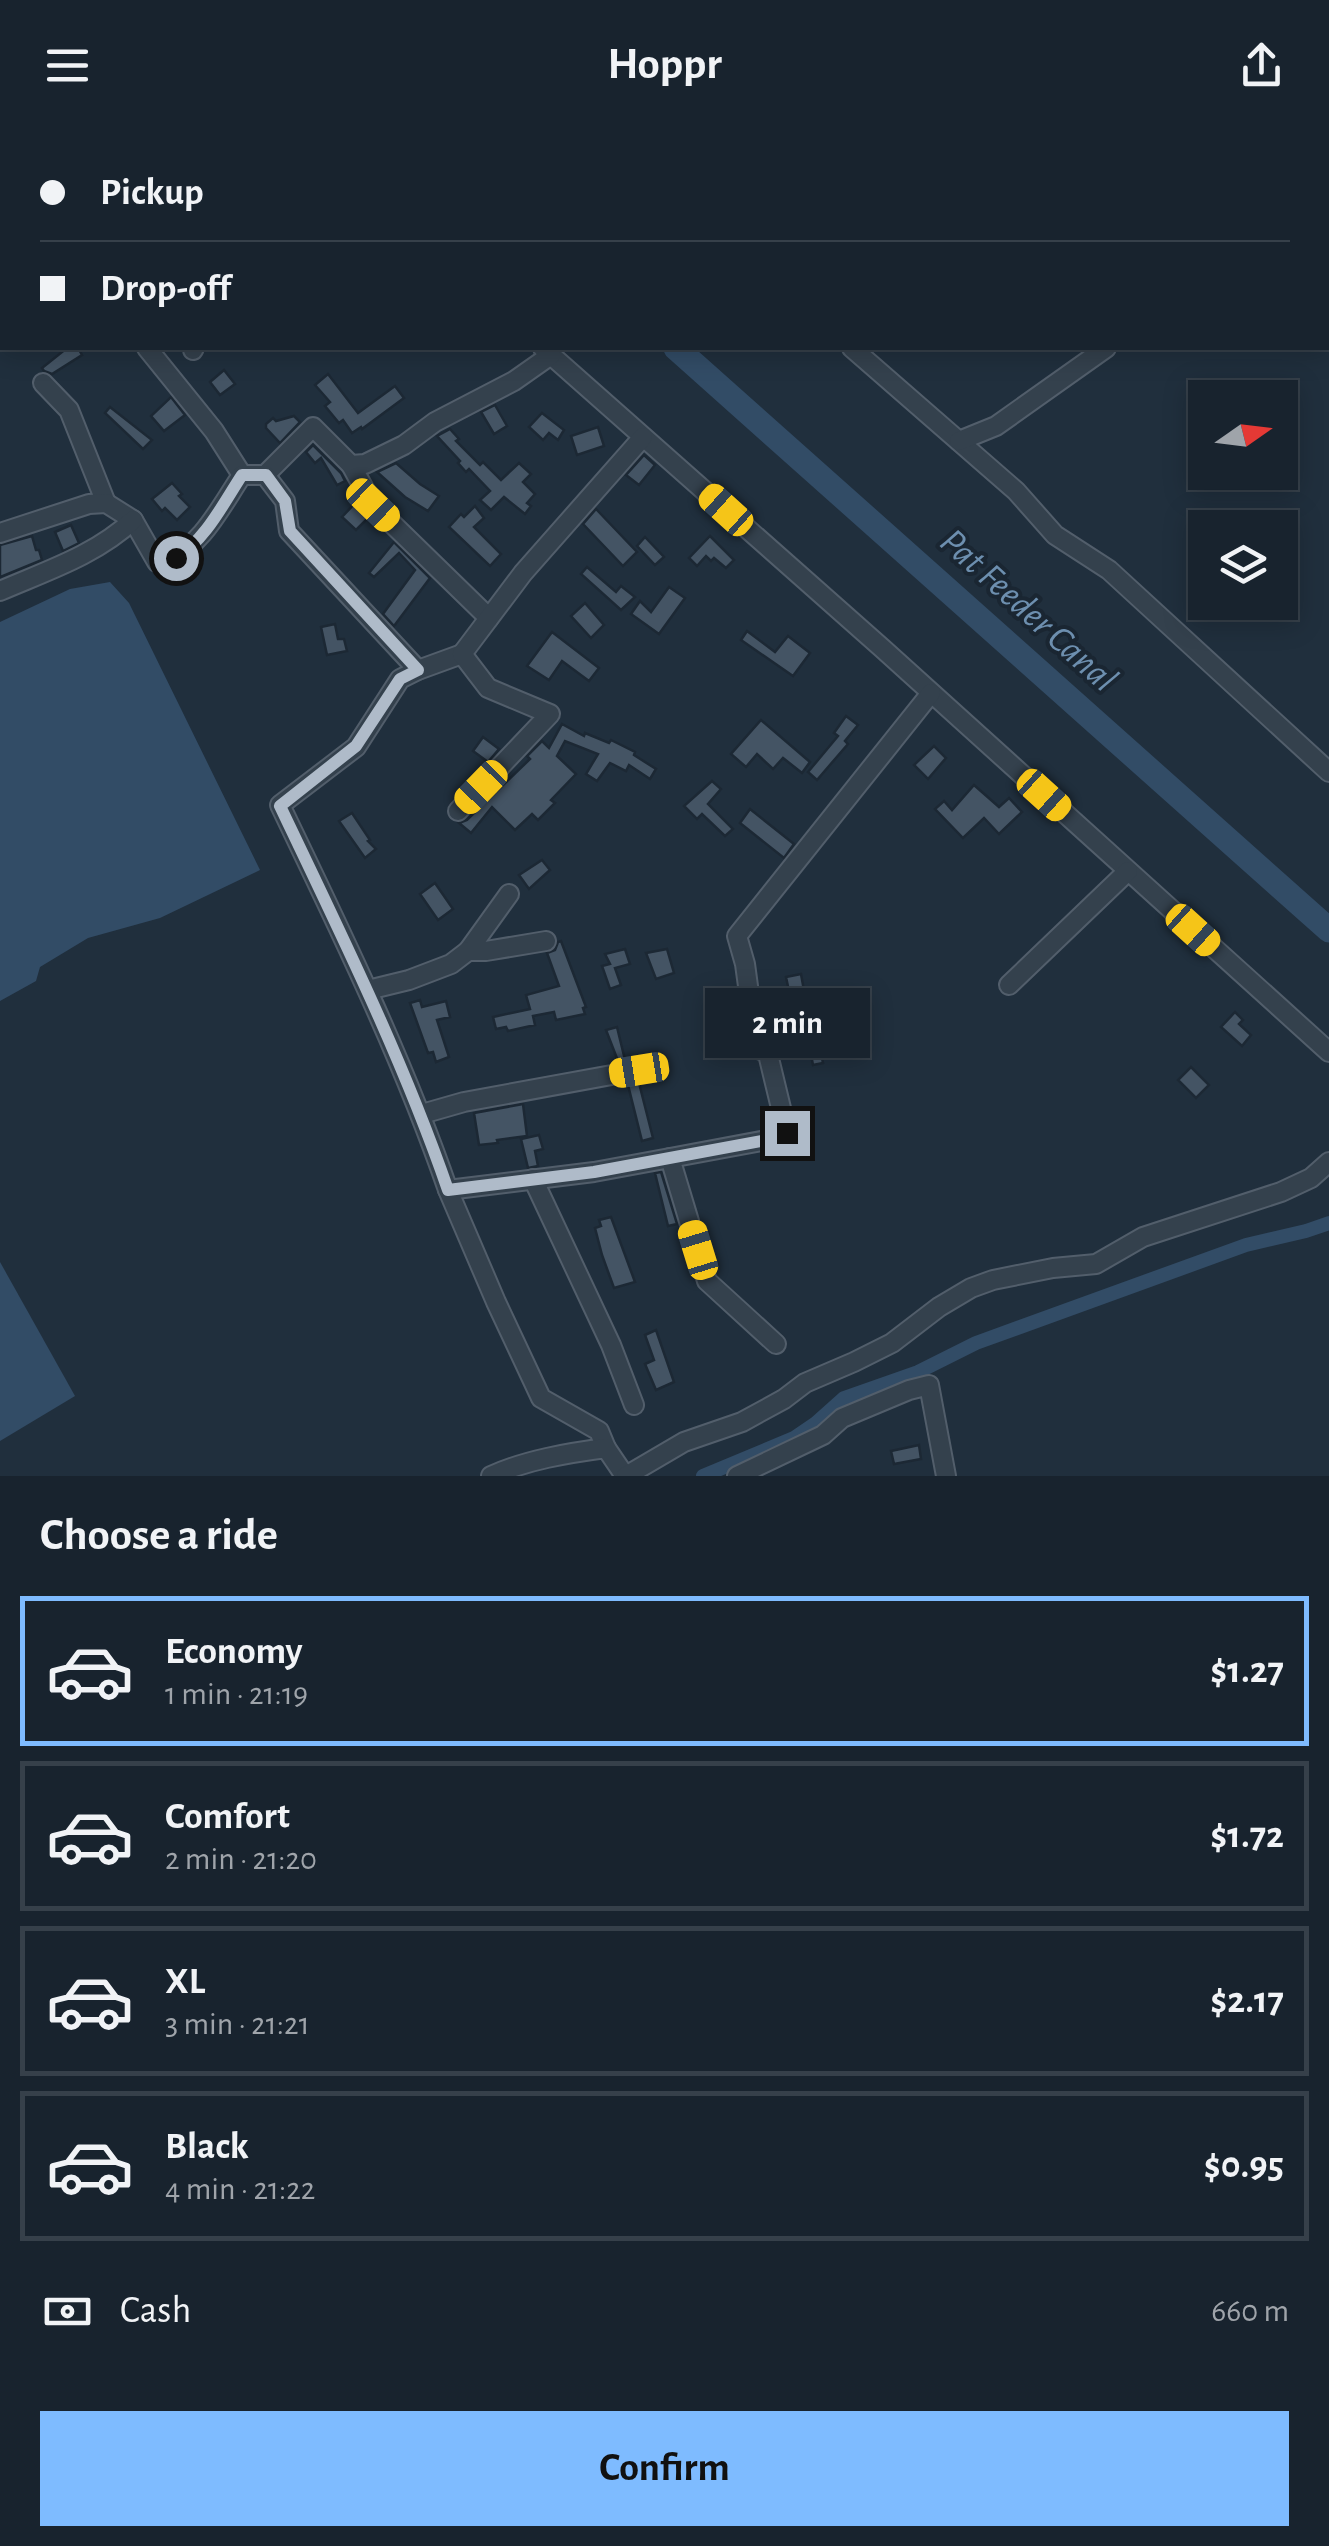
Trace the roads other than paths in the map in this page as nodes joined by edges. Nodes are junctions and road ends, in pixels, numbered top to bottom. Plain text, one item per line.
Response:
1 (149, 350) edge
2 (854, 350) edge
3 (1103, 350) edge
4 (547, 351) edge
5 (43, 383) dead end
6 (643, 437) junction
7 (960, 441) junction
8 (351, 465) junction
9 (242, 475) junction
10 (266, 475) junction
11 (106, 504) junction
12 (133, 520) junction
13 (0, 533) edge
14 (0, 591) edge
15 (489, 618) junction
16 (462, 654) junction
17 (418, 670) junction
18 (931, 693) junction
19 (1329, 772) edge
20 (458, 811) dead end
21 (1128, 871) junction
22 (509, 894) dead end
23 (546, 940) dead end
24 (468, 951) junction
25 (1009, 985) dead end
26 (368, 990) junction
27 (1329, 1052) edge
28 (639, 1070) dead end
29 (422, 1114) junction
30 (670, 1158) junction
31 (1329, 1162) edge
32 (533, 1179) junction
33 (448, 1190) junction
34 (776, 1344) dead end
35 (634, 1405) dead end
36 (606, 1448) junction
37 (491, 1476) edge
38 (625, 1476) edge
39 (737, 1476) edge
40 (946, 1476) edge

1 - 9 street
2 - 7 street
3 - 7 street
4 - 6 street
4 - 8 street
5 - 11 street
6 - 15 street
6 - 18 street
7 - 19 street
8 - 10 street
8 - 15 street
9 - 10 street
9 - 12 street
10 - 17 street
11 - 12 street
11 - 13 street
12 - 14 street
15 - 16 street
16 - 17 street
16 - 20 street
17 - 26 street
18 - 21 street
18 - 30 street
21 - 25 street
21 - 27 street
22 - 24 street
23 - 24 street
24 - 26 street
26 - 29 street
28 - 29 street
29 - 33 street
30 - 32 street
30 - 34 street
31 - 38 street
32 - 33 street
32 - 35 street
33 - 36 street
36 - 37 street
36 - 38 street
39 - 40 street

